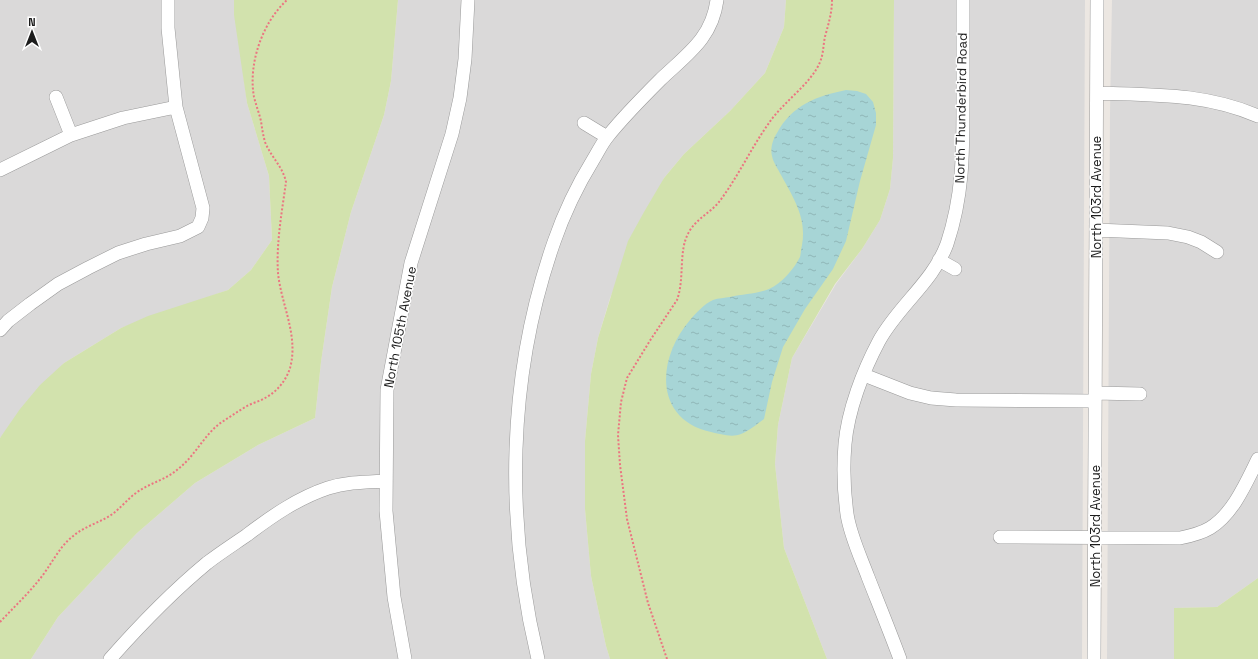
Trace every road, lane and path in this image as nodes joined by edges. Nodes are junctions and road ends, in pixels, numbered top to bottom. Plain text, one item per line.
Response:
1 (168, 0) edge
2 (287, 0) edge
3 (468, 0) edge
4 (717, 0) edge
5 (832, 0) edge
6 (963, 0) edge
7 (1097, 0) edge
8 (1097, 93) junction
9 (56, 96) dead end
10 (176, 107) junction
11 (1258, 116) edge
12 (584, 123) dead end
13 (71, 135) junction
14 (607, 137) junction
15 (0, 170) edge
16 (1096, 230) junction
17 (1217, 252) dead end
18 (939, 260) junction
19 (955, 269) dead end
20 (0, 330) edge
21 (864, 375) junction
22 (1140, 394) dead end
23 (1096, 397) junction
24 (1258, 459) edge
25 (385, 481) junction
26 (1000, 537) dead end
27 (1095, 537) junction
28 (0, 622) edge
29 (110, 659) edge
30 (405, 659) edge
31 (538, 659) edge
32 (667, 659) edge
33 (900, 659) edge
34 (1094, 659) edge

1 - 10 street
2 - 28 path
3 - 25 street, North 105th Avenue
4 - 14 street
5 - 32 path
6 - 18 street, North Thunderbird Road
7 - 8 street, North 103rd Avenue
8 - 11 street
8 - 16 street, North 103rd Avenue
9 - 13 street
10 - 13 street
10 - 20 street
12 - 14 street
13 - 15 street
14 - 31 street
16 - 17 street
16 - 23 street, North 103rd Avenue
18 - 19 street
18 - 21 street, North Thunderbird Road
21 - 23 street
21 - 33 street, North Thunderbird Road
22 - 23 street
23 - 27 street, North 103rd Avenue
24 - 27 street
25 - 29 street
25 - 30 street, North 105th Avenue
26 - 27 street
27 - 34 street, North 103rd Avenue

